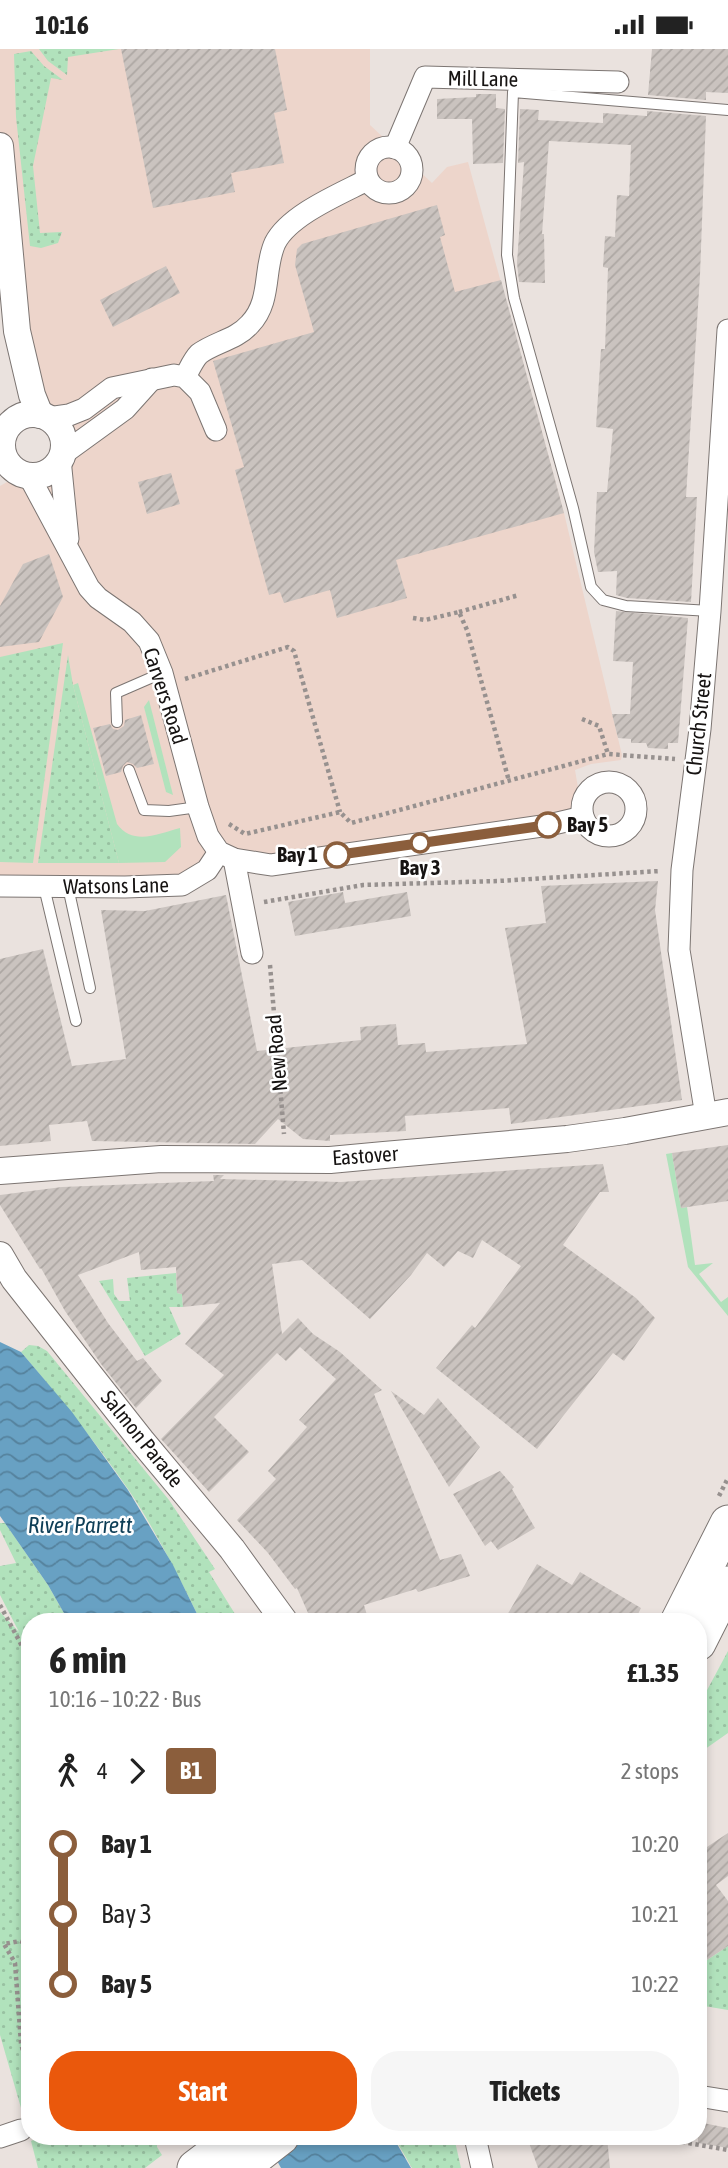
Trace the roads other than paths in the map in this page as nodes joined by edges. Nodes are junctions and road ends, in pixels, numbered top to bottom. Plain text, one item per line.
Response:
1 (618, 82) dead end
2 (728, 110) edge
3 (0, 146) edge
4 (395, 148) junction
5 (368, 180) junction
6 (728, 330) edge
7 (185, 377) junction
8 (152, 379) junction
9 (726, 403) edge
10 (44, 417) junction
11 (216, 430) dead end
12 (1, 436) edge
13 (62, 457) junction
14 (17, 479) edge
15 (69, 548) junction
16 (710, 611) junction
17 (172, 677) junction
18 (117, 722) dead end
19 (130, 770) dead end
20 (198, 807) junction
21 (583, 817) dead end
22 (226, 855) junction
23 (0, 886) edge
24 (44, 887) junction
25 (68, 887) junction
26 (252, 953) dead end
27 (90, 988) dead end
28 (76, 1021) dead end
29 (717, 1114) edge
30 (0, 1171) edge
31 (0, 1255) edge
32 (728, 1523) edge
33 (728, 1584) edge
34 (278, 1613) edge
35 (683, 1613) edge
36 (707, 1625) edge
37 (707, 2098) edge
38 (728, 2101) edge
39 (21, 2130) dead end
40 (0, 2137) edge
41 (225, 2145) edge
42 (271, 2145) edge
43 (477, 2145) edge
44 (195, 2168) edge
45 (241, 2168) edge
46 (481, 2168) edge

1 - 4 street, Mill Lane
2 - 16 lane
3 - 10 street
4 - 5 street
4 - 5 street
5 - 7 street
6 - 9 street, Church Street
7 - 8 street
7 - 11 street
8 - 10 street
8 - 13 street
9 - 16 street, Church Street
10 - 12 street, Carvers Road
10 - 13 street, Carvers Road
12 - 14 street, Carvers Road
13 - 14 street
13 - 15 street, Carvers Road
14 - 15 street, Carvers Road
15 - 17 street, Carvers Road
16 - 29 street, Church Street
17 - 18 lane
17 - 20 street, Carvers Road
19 - 20 lane
20 - 22 street, Carvers Road
21 - 22 street
22 - 25 street, Watsons Lane
22 - 26 street
23 - 24 street, Watsons Lane
24 - 25 street, Watsons Lane
24 - 28 lane
25 - 27 lane
29 - 30 street, Eastover
31 - 34 street, Salmon Parade
32 - 35 main road
33 - 36 main road
37 - 38 street
39 - 40 street
41 - 44 main road
42 - 45 main road
43 - 46 street

